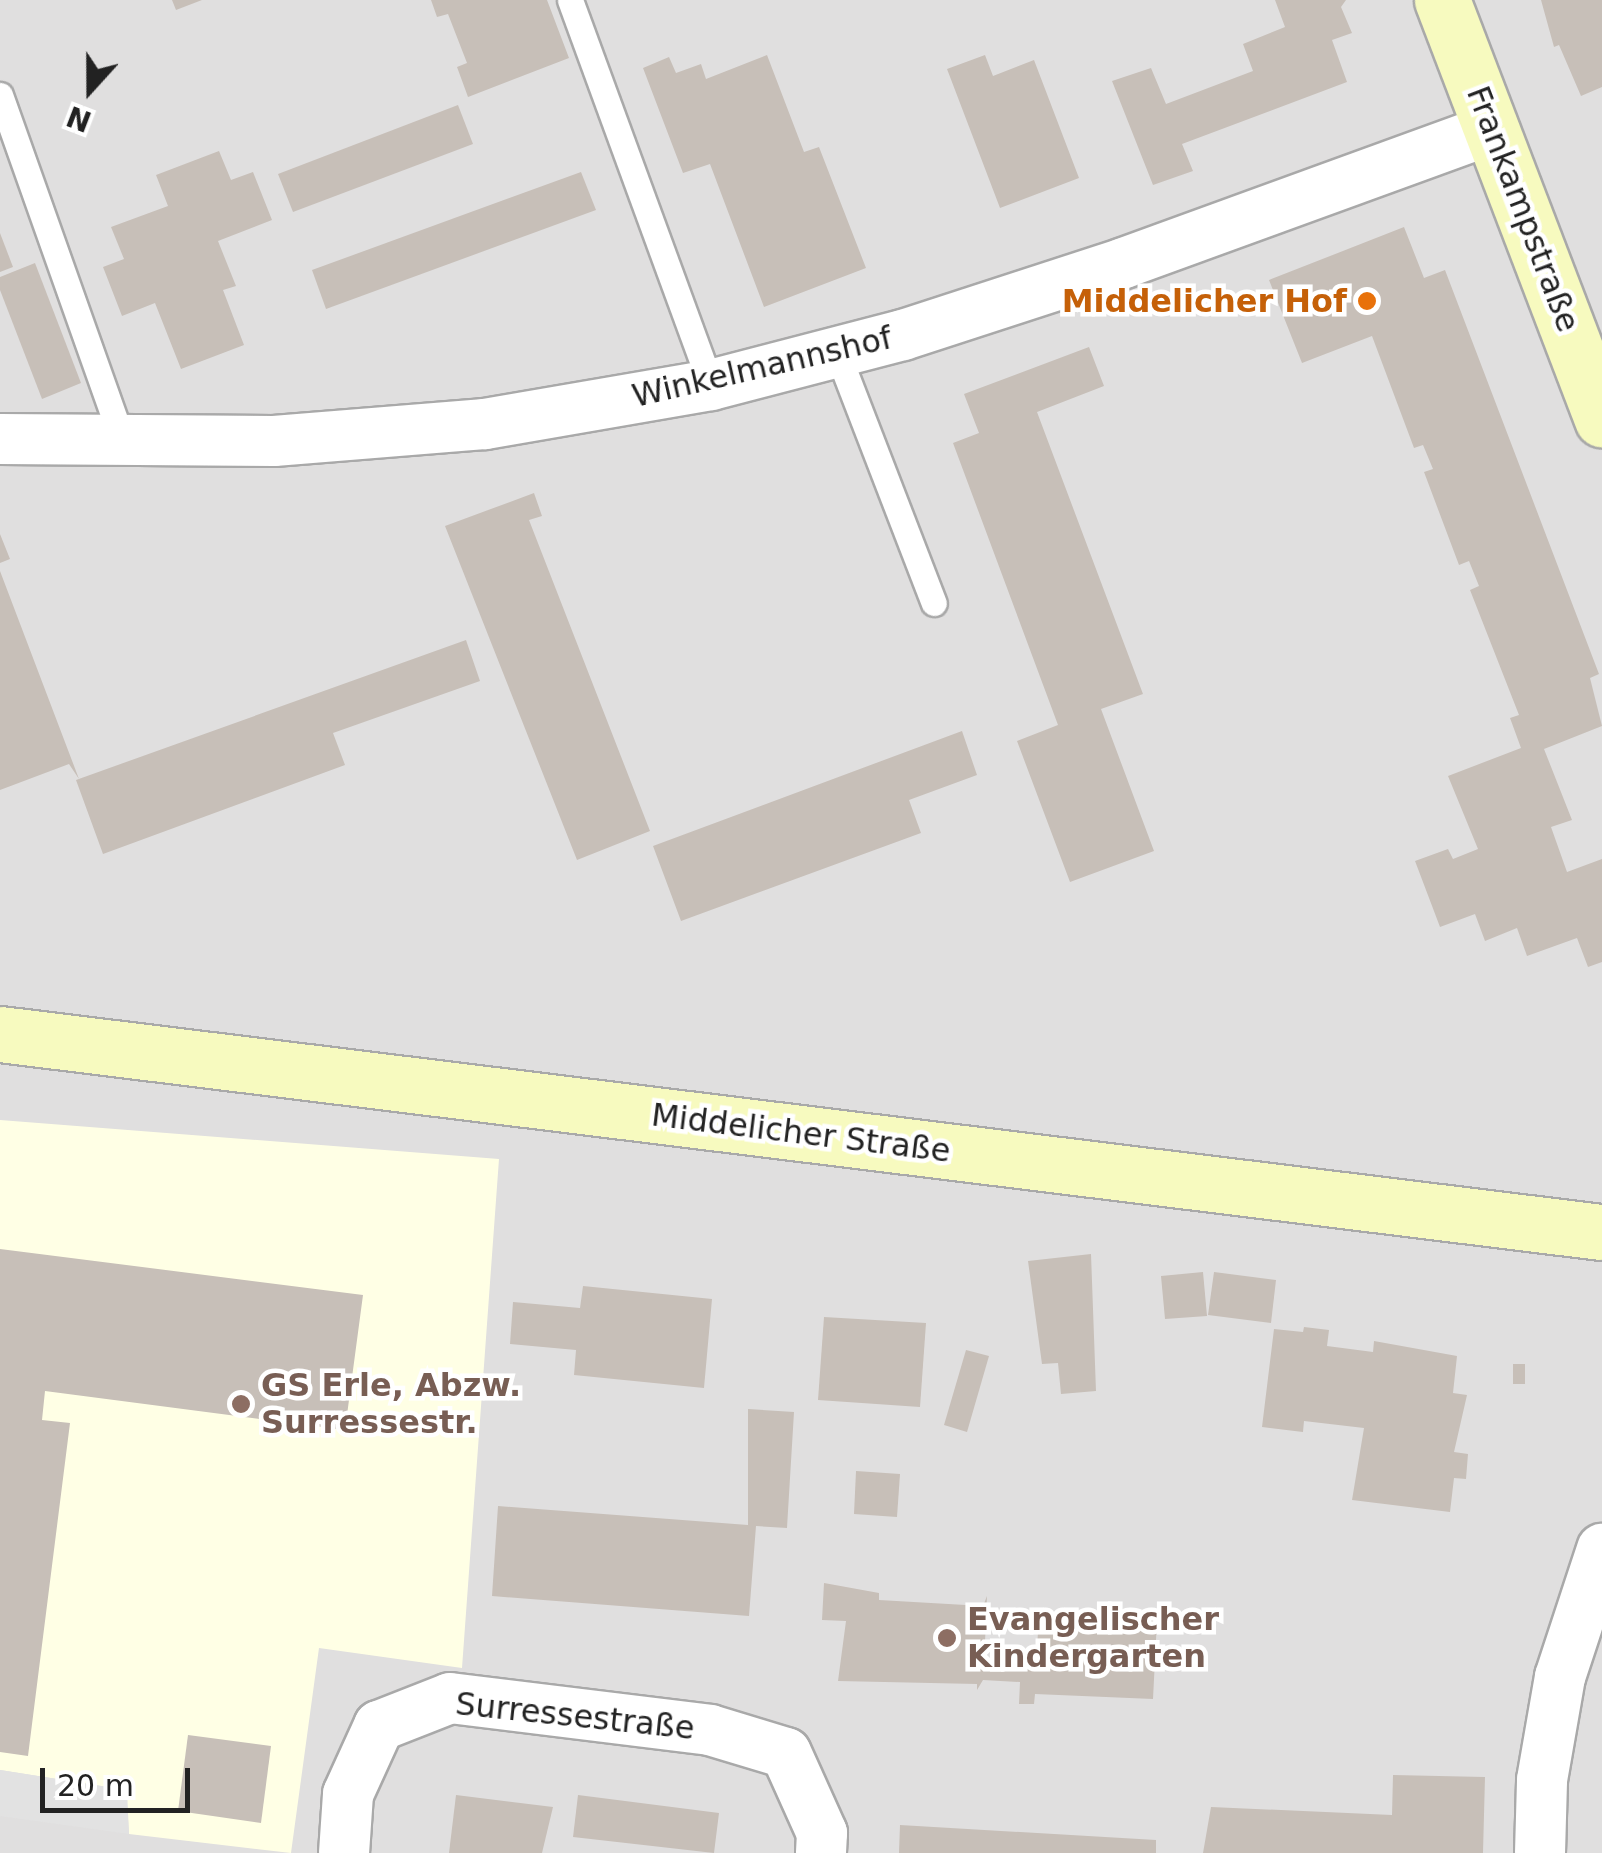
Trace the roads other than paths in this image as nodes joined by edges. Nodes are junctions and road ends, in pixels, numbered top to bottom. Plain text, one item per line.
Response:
1 (570, 0) edge
2 (1442, 0) edge
3 (0, 95) edge
4 (1493, 129) junction
5 (837, 352) junction
6 (711, 386) junction
7 (1602, 419) edge
8 (0, 439) edge
9 (122, 440) junction
10 (934, 603) dead end
11 (0, 1034) edge
12 (1602, 1232) edge
13 (1602, 1549) edge
14 (344, 1853) edge
15 (821, 1853) edge
16 (1540, 1853) edge

1 - 6 lane
2 - 4 street, Frankampstraße
3 - 9 lane
4 - 5 street, Winkelmannshof
4 - 7 street, Frankampstraße
5 - 6 street, Winkelmannshof
5 - 10 lane
6 - 9 street, Winkelmannshof
8 - 9 street, Winkelmannshof
11 - 12 street, Middelicher Straße
13 - 16 street
14 - 15 street, Surressestraße

